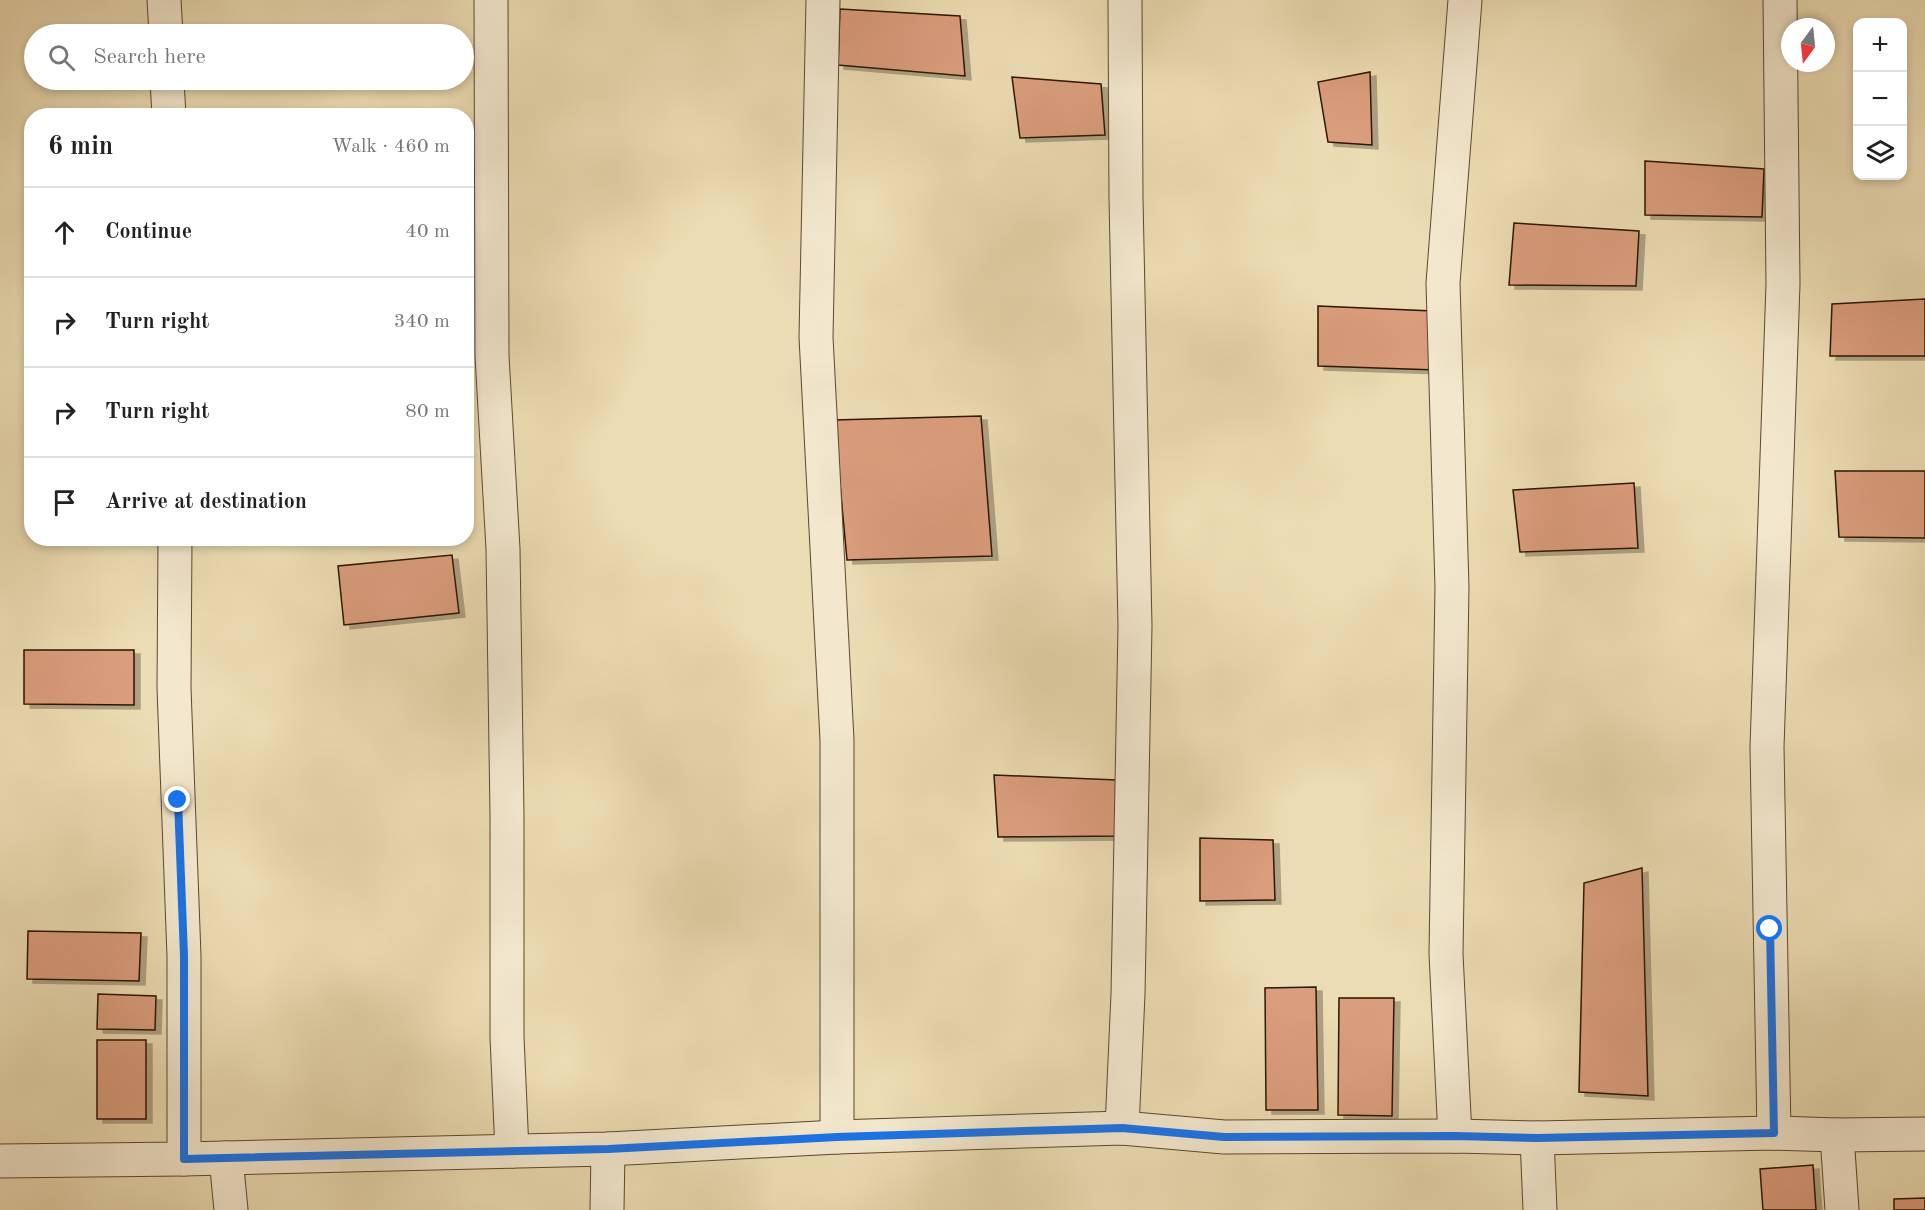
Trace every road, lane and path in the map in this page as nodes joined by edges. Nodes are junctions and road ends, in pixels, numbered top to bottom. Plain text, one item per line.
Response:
1 (164, 0) edge
2 (491, 0) edge
3 (823, 0) edge
4 (1125, 0) edge
5 (1465, 0) edge
6 (1780, 0) edge
7 (165, 24) edge
8 (168, 90) edge
9 (169, 108) edge
10 (175, 546) edge
11 (1122, 1128) junction
12 (1774, 1133) junction
13 (1925, 1134) edge
14 (1838, 1135) junction
15 (1455, 1136) junction
16 (837, 1137) junction
17 (1537, 1138) junction
18 (608, 1149) junction
19 (512, 1151) junction
20 (226, 1158) junction
21 (184, 1159) junction
22 (0, 1161) edge
23 (231, 1210) edge
24 (607, 1210) edge
25 (1540, 1210) edge
26 (1842, 1210) edge

1 - 7 street
2 - 19 street
3 - 16 street
4 - 11 street
5 - 15 street
6 - 12 street
8 - 9 street
10 - 21 street
11 - 15 street
11 - 16 street
12 - 14 street
12 - 17 street
13 - 14 street
14 - 26 street
15 - 17 street
16 - 18 street
17 - 25 street
18 - 19 street
18 - 24 street
19 - 20 street
20 - 21 street
20 - 23 street
21 - 22 street

